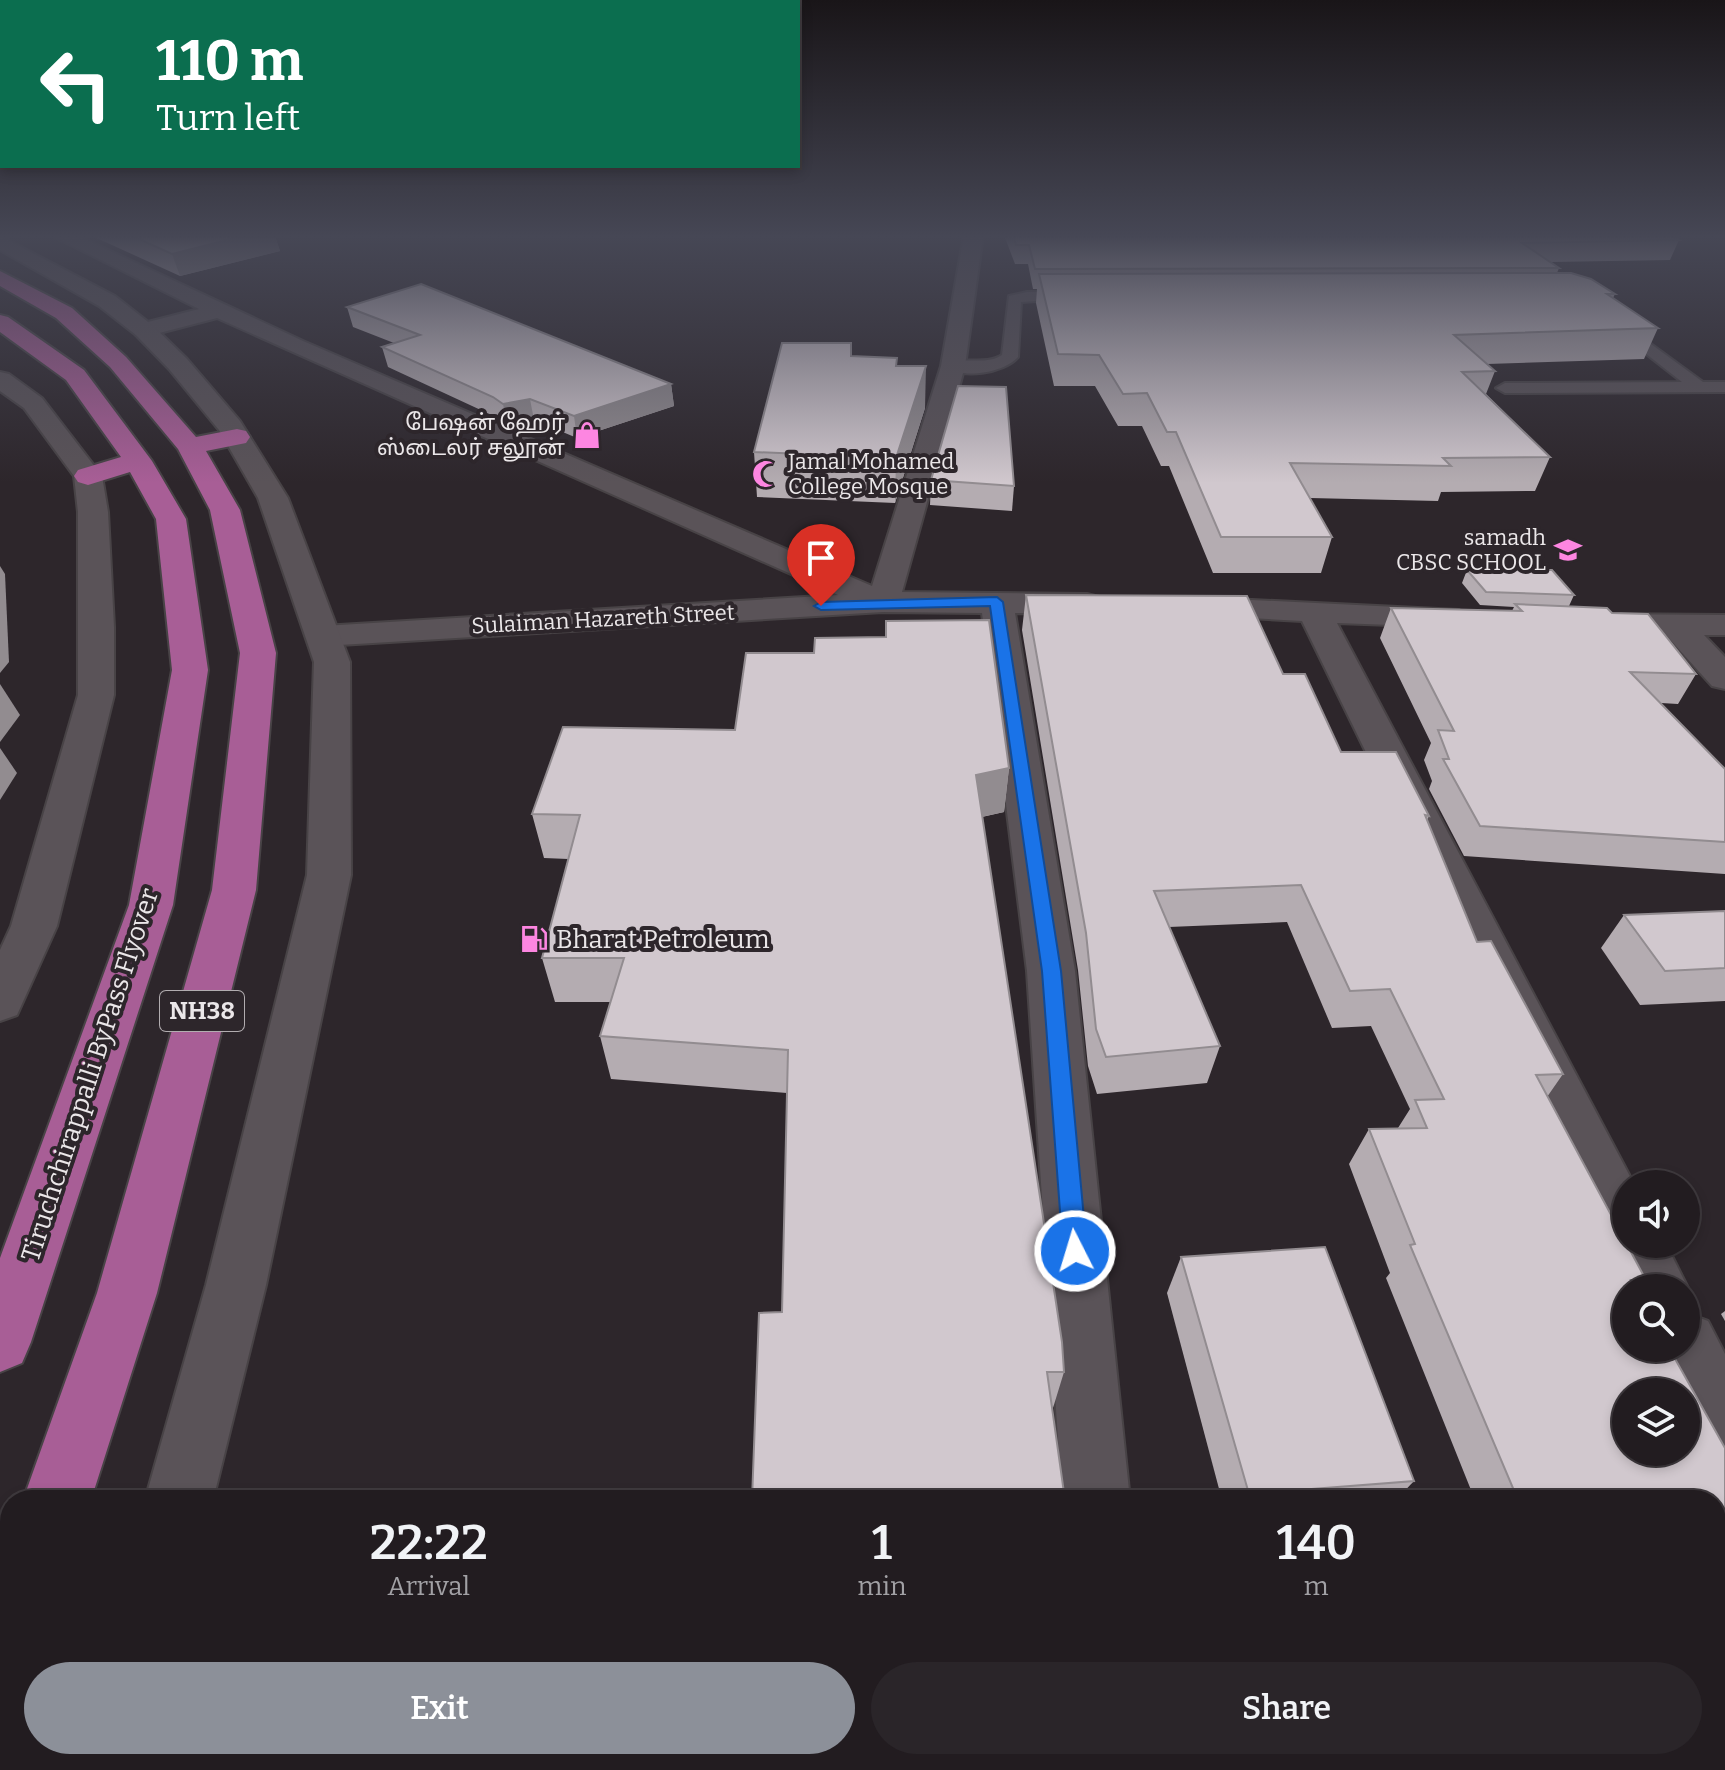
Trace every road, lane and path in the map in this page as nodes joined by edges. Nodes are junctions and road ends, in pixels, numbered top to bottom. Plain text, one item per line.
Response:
1 (69, 318) edge
2 (128, 318) edge
3 (191, 318) edge
4 (237, 318) edge
5 (961, 318) edge
6 (1013, 318) edge
7 (1608, 318) edge
8 (0, 322) edge
9 (144, 330) junction
10 (953, 366) junction
11 (0, 379) edge
12 (1699, 387) junction
13 (1725, 387) edge
14 (1505, 388) dead end
15 (237, 437) junction
16 (190, 446) junction
17 (138, 461) junction
18 (88, 476) junction
19 (883, 602) junction
20 (997, 602) junction
21 (1120, 605) edge
22 (1167, 606) edge
23 (1314, 611) junction
24 (1474, 619) edge
25 (1569, 623) edge
26 (1676, 625) junction
27 (1725, 625) edge
28 (323, 636) junction
29 (1725, 678) edge
30 (0, 1002) edge
31 (1612, 1197) edge
32 (0, 1342) edge
33 (1696, 1362) edge
34 (1725, 1419) edge
35 (60, 1490) edge
36 (182, 1490) edge
37 (1095, 1490) edge

1 - 16 highway, NH38
2 - 9 street
3 - 9 street
4 - 19 street
5 - 10 street
6 - 10 lane
7 - 12 lane
8 - 17 highway, NH38
9 - 15 street
10 - 19 street
11 - 18 street
12 - 13 lane
12 - 14 lane
15 - 16 highway
15 - 28 street
16 - 35 highway, NH38
17 - 18 highway
17 - 32 highway, Tiruchchirappalli ByPass Flyover / NH38
18 - 30 street
19 - 20 street, Sulaiman Hazareth Street
19 - 28 street, Sulaiman Hazareth Street
20 - 21 street, Sulaiman Hazareth Street
20 - 37 street
22 - 23 street
23 - 24 street
23 - 31 street
25 - 26 street
26 - 27 street
26 - 29 street
28 - 36 street
33 - 34 street

